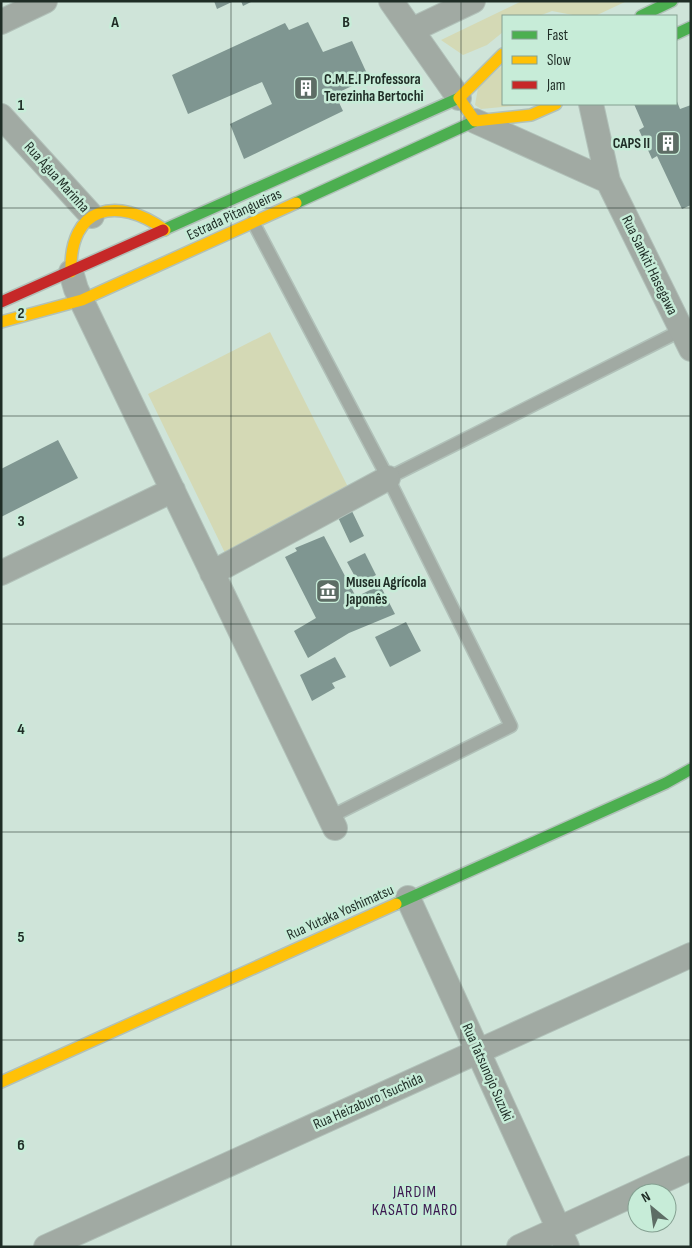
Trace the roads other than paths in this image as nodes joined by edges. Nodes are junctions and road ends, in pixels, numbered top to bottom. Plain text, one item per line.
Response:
1 (45, 1) edge
2 (391, 1) edge
3 (473, 1) edge
4 (672, 1) edge
5 (643, 15) edge
6 (1, 22) edge
7 (691, 27) edge
8 (412, 30) junction
9 (677, 34) edge
10 (502, 55) edge
11 (459, 98) junction
12 (554, 105) edge
13 (592, 105) edge
14 (1, 116) edge
15 (475, 121) junction
16 (608, 181) junction
17 (92, 216) junction
18 (253, 222) junction
19 (165, 230) junction
20 (72, 272) junction
21 (82, 300) junction
22 (1, 302) edge
23 (1, 322) edge
24 (686, 340) edge
25 (388, 478) junction
26 (173, 490) junction
27 (1, 573) edge
28 (212, 573) junction
29 (691, 769) edge
30 (332, 822) joint
31 (408, 898) junction
32 (691, 955) edge
33 (478, 1051) junction
34 (1, 1082) edge
35 (691, 1168) edge
36 (563, 1238) edge
37 (46, 1247) edge
38 (519, 1247) edge

1 - 6 street
2 - 8 street
3 - 8 street
4 - 5 street
7 - 9 street
8 - 11 street
10 - 11 street
11 - 15 street
11 - 19 street, Estrada Pitangueiras
12 - 15 street, Estrada Pitangueiras
13 - 16 street, Rua Sankiti Hasegawa
14 - 17 street, Rua Água Marinha
15 - 16 street
15 - 18 street, Estrada Pitangueiras
16 - 24 street, Rua Sankiti Hasegawa
17 - 19 street
17 - 20 street
18 - 21 street, Estrada Pitangueiras
18 - 25 lane
19 - 20 street, Estrada Pitangueiras
20 - 21 street
20 - 22 street, Estrada Pitangueiras
21 - 23 street, Estrada Pitangueiras
21 - 26 street
24 - 25 lane
25 - 28 street
25 - 30 lane
26 - 27 street
26 - 28 street
28 - 30 street
29 - 31 street, Rua Yutaka Yoshimatsu
31 - 33 street, Rua Tatsunojo Suzuki
31 - 34 street, Rua Yutaka Yoshimatsu
32 - 33 street, Rua Heizaburo Tsuchida
33 - 36 street, Rua Tatsunojo Suzuki
33 - 37 street, Rua Heizaburo Tsuchida
35 - 36 street
36 - 38 street

